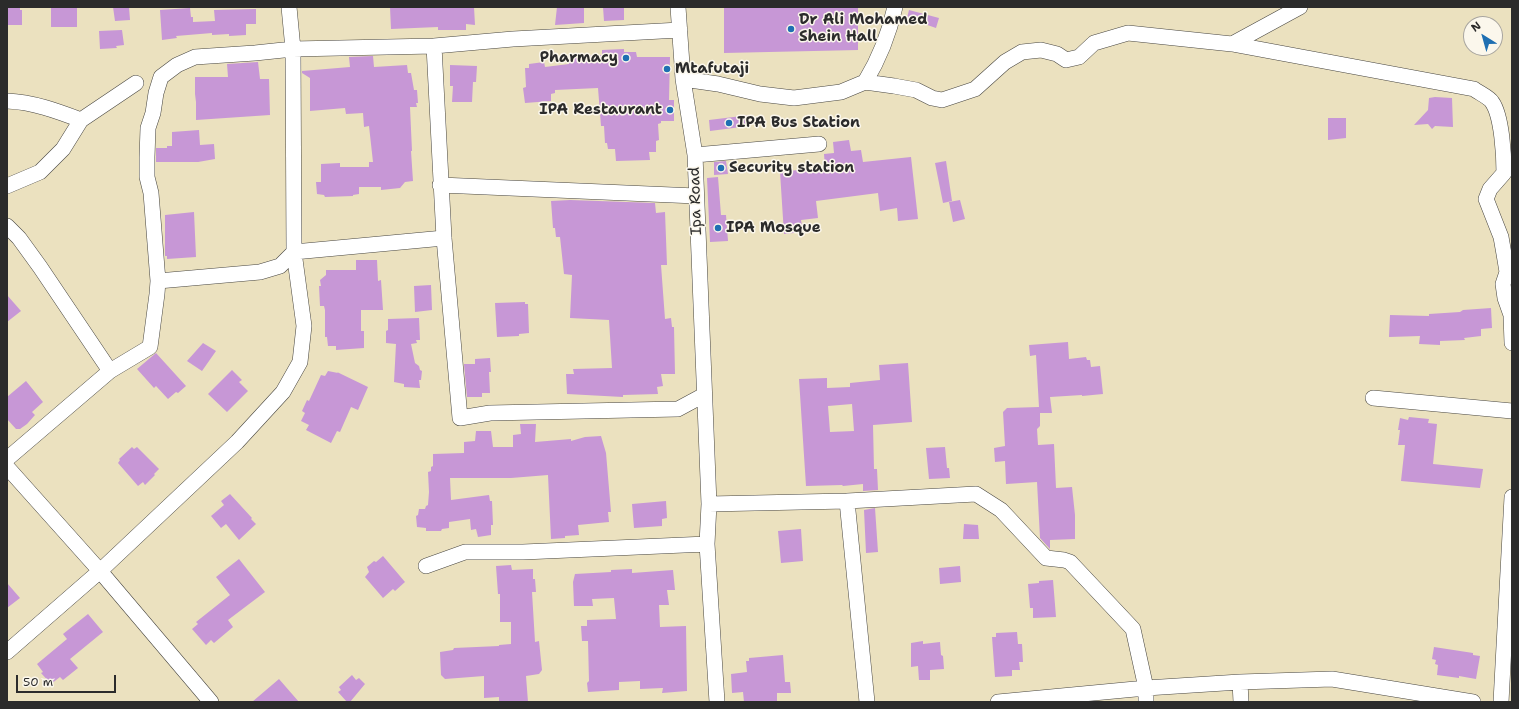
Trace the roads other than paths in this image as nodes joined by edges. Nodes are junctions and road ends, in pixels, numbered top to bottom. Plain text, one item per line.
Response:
1 (289, 7) edge
2 (678, 7) edge
3 (895, 7) edge
4 (1300, 7) edge
5 (680, 30) junction
6 (1232, 44) junction
7 (434, 46) junction
8 (293, 49) junction
9 (683, 79) junction
10 (865, 82) junction
11 (136, 83) dead end
12 (7, 101) edge
13 (81, 120) junction
14 (819, 144) dead end
15 (694, 155) junction
16 (440, 185) junction
17 (7, 186) edge
18 (696, 196) junction
19 (7, 226) edge
20 (444, 238) junction
21 (294, 252) junction
22 (158, 281) junction
23 (1512, 343) edge
24 (110, 371) junction
25 (704, 395) junction
26 (1373, 398) dead end
27 (1512, 411) edge
28 (7, 459) edge
29 (7, 467) edge
30 (1512, 497) edge
31 (847, 501) junction
32 (709, 504) junction
33 (706, 544) junction
34 (426, 566) dead end
35 (100, 571) junction
36 (7, 652) edge
37 (1240, 682) junction
38 (1146, 695) edge
39 (1423, 698) edge
40 (211, 702) edge
41 (717, 702) edge
42 (867, 702) edge
43 (998, 702) edge
44 (1241, 702) edge
45 (1473, 702) edge
46 (1501, 702) edge

1 - 8 street
2 - 5 street, Ipa Road
3 - 10 street
4 - 6 street
5 - 7 street
5 - 9 street, Ipa Road
6 - 10 street
6 - 23 street
7 - 8 street
7 - 16 street
8 - 21 street
8 - 22 street
9 - 10 street
9 - 15 street, Ipa Road
11 - 13 street
12 - 13 street
13 - 17 street
14 - 15 street
15 - 18 street, Ipa Road
16 - 18 street
16 - 20 street
18 - 25 street, Ipa Road
19 - 24 street
20 - 21 street
20 - 25 street
21 - 22 street
21 - 35 street
22 - 24 street
24 - 28 street
25 - 32 street, Ipa Road
26 - 27 street
29 - 35 street
30 - 46 street
31 - 32 street
31 - 38 street
31 - 42 street
32 - 33 street, Ipa Road
33 - 34 street
33 - 41 street, Ipa Road
35 - 36 street
35 - 40 street
37 - 38 street
37 - 39 street
37 - 44 street
38 - 43 street
39 - 45 street

